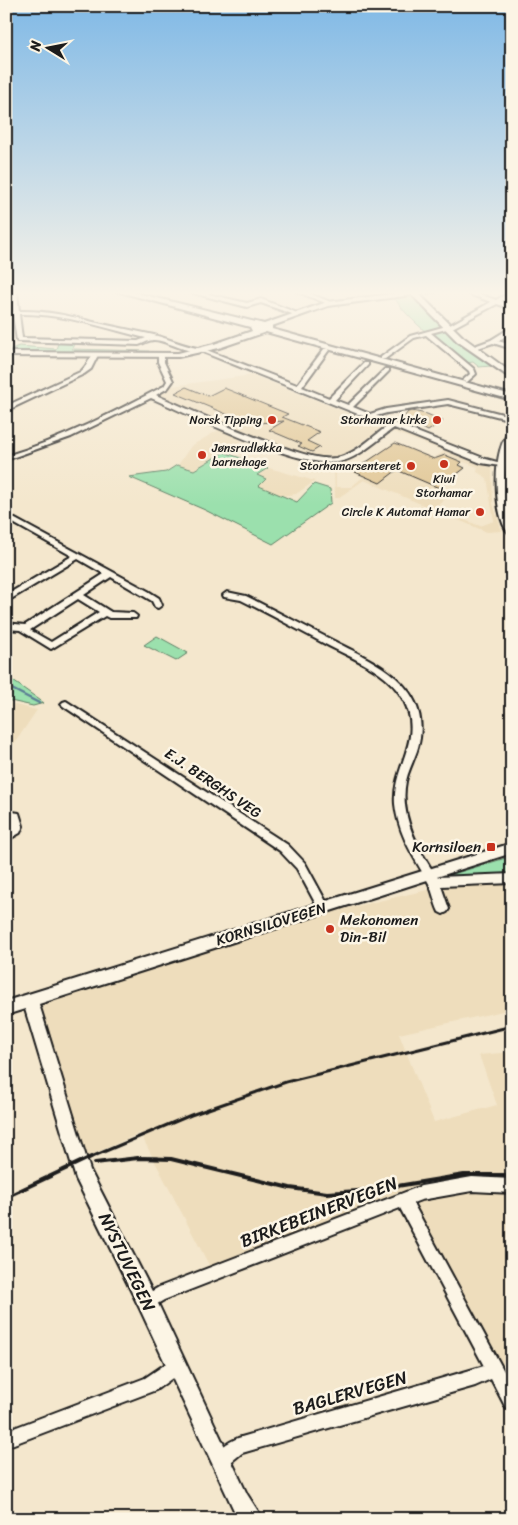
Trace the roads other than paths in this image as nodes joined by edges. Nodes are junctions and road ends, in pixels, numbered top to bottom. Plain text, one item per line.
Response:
1 (92, 362) edge
2 (161, 362) edge
3 (230, 362) edge
4 (317, 362) edge
5 (387, 362) edge
6 (463, 362) edge
7 (492, 362) edge
8 (366, 364) dead end
9 (387, 370) dead end
10 (512, 377) edge
11 (465, 381) dead end
12 (298, 388) junction
13 (151, 395) junction
14 (512, 398) edge
15 (330, 401) junction
16 (349, 408) junction
17 (6, 409) edge
18 (370, 416) junction
19 (508, 417) dead end
20 (394, 425) junction
21 (511, 435) edge
22 (6, 458) edge
23 (501, 464) junction
24 (6, 516) edge
25 (512, 532) edge
26 (78, 556) junction
27 (110, 574) junction
28 (78, 595) junction
29 (227, 595) dead end
30 (6, 599) edge
31 (158, 605) dead end
32 (105, 612) junction
33 (133, 616) dead end
34 (6, 626) edge
35 (25, 628) junction
36 (66, 704) dead end
37 (6, 815) edge
38 (6, 837) edge
39 (512, 848) edge
40 (431, 877) junction
41 (512, 878) edge
42 (323, 907) junction
43 (443, 909) dead end
44 (30, 1000) junction
45 (6, 1008) edge
46 (512, 1186) edge
47 (403, 1200) junction
48 (147, 1302) junction
49 (176, 1365) junction
50 (495, 1370) junction
51 (512, 1402) edge
52 (6, 1439) edge
53 (220, 1460) junction
54 (247, 1518) edge

1 - 17 street
2 - 13 street
3 - 12 street
4 - 12 street
5 - 14 main road
6 - 11 street
7 - 10 main road
8 - 15 street
9 - 16 street
12 - 15 street
13 - 20 street
13 - 22 street
15 - 16 street
16 - 18 street
18 - 19 street
18 - 20 street
20 - 23 street
21 - 23 main road
23 - 25 main road
24 - 26 street
26 - 27 street
26 - 30 street
27 - 28 street
27 - 31 street
28 - 32 street
28 - 35 street
29 - 40 street
32 - 33 street
32 - 35 street
34 - 35 street
36 - 42 street, E.J. BERGHS VEG
37 - 38 street
39 - 40 main road, KORNSILOVEGEN
40 - 41 street
40 - 42 main road, KORNSILOVEGEN
40 - 43 street
42 - 44 main road, KORNSILOVEGEN
44 - 45 main road, KORNSILOVEGEN
44 - 48 main road, NYSTUVEGEN
46 - 47 street, BIRKEBEINERVEGEN
47 - 48 street, BIRKEBEINERVEGEN
47 - 50 street
48 - 49 main road, NYSTUVEGEN
49 - 52 street
49 - 53 main road, NYSTUVEGEN
50 - 51 street
50 - 53 street, BAGLERVEGEN
53 - 54 main road, NYSTUVEGEN

